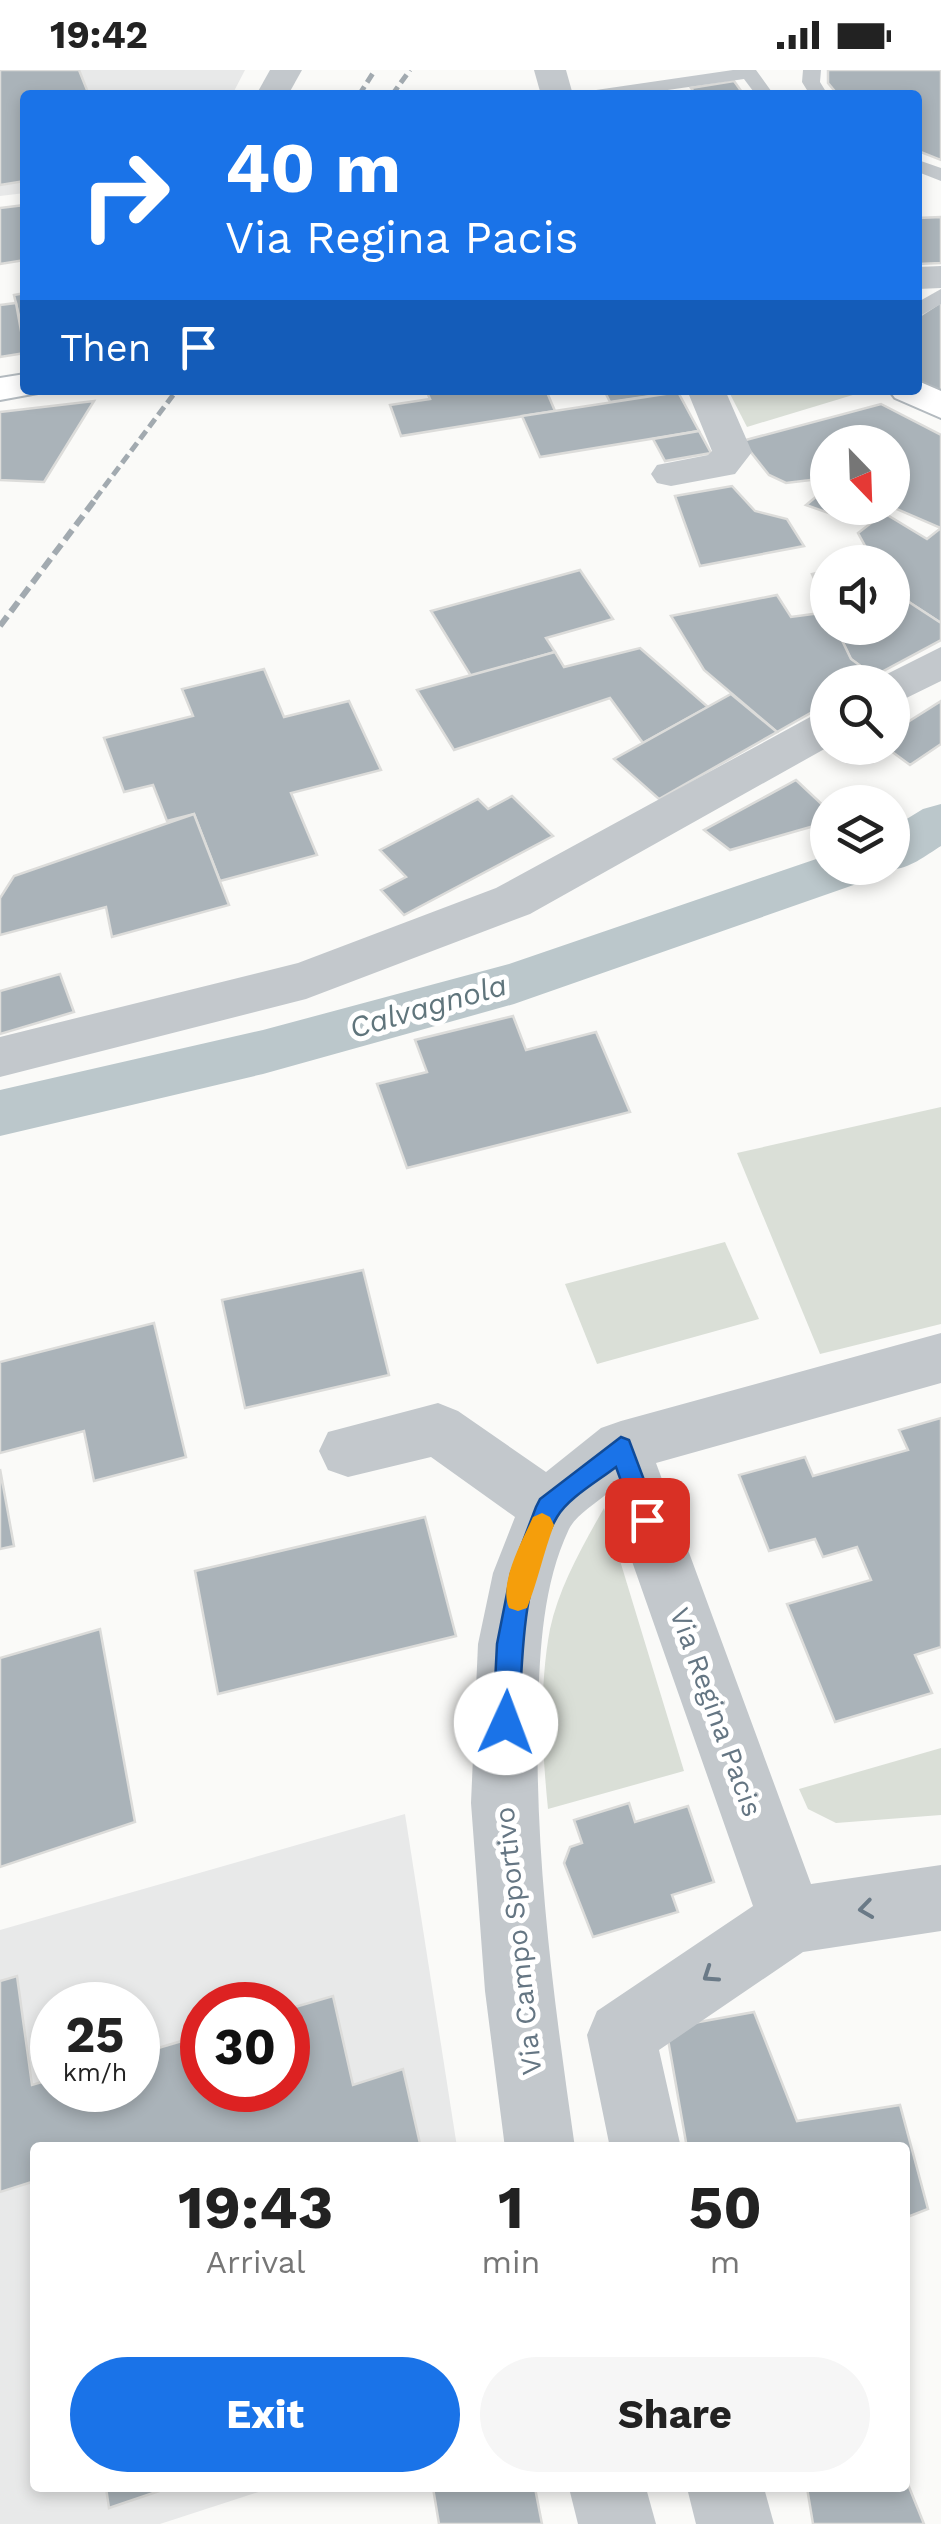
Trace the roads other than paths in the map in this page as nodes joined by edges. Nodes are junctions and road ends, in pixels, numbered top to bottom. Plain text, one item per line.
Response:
1 (631, 90) edge
2 (761, 90) edge
3 (708, 395) edge
4 (918, 395) edge
5 (941, 406) edge
6 (672, 474) dead end
7 (941, 662) edge
8 (910, 680) edge
9 (810, 737) edge
10 (0, 1057) edge
11 (941, 1358) edge
12 (621, 1448) junction
13 (348, 1451) dead end
14 (548, 1507) junction
15 (941, 1898) edge
16 (791, 1920) junction
17 (539, 2142) edge
18 (645, 2142) edge
19 (609, 2492) edge
20 (727, 2492) edge
21 (617, 2524) edge
22 (735, 2524) edge

1 - 2 lane
3 - 6 street
4 - 5 main road
7 - 8 street
9 - 10 street
11 - 12 street
12 - 14 street
12 - 16 street, Via Regina Pacis
13 - 14 street
14 - 17 street, Via Campo Sportivo
15 -> 16 street
16 -> 18 street
19 - 21 street
20 - 22 street

